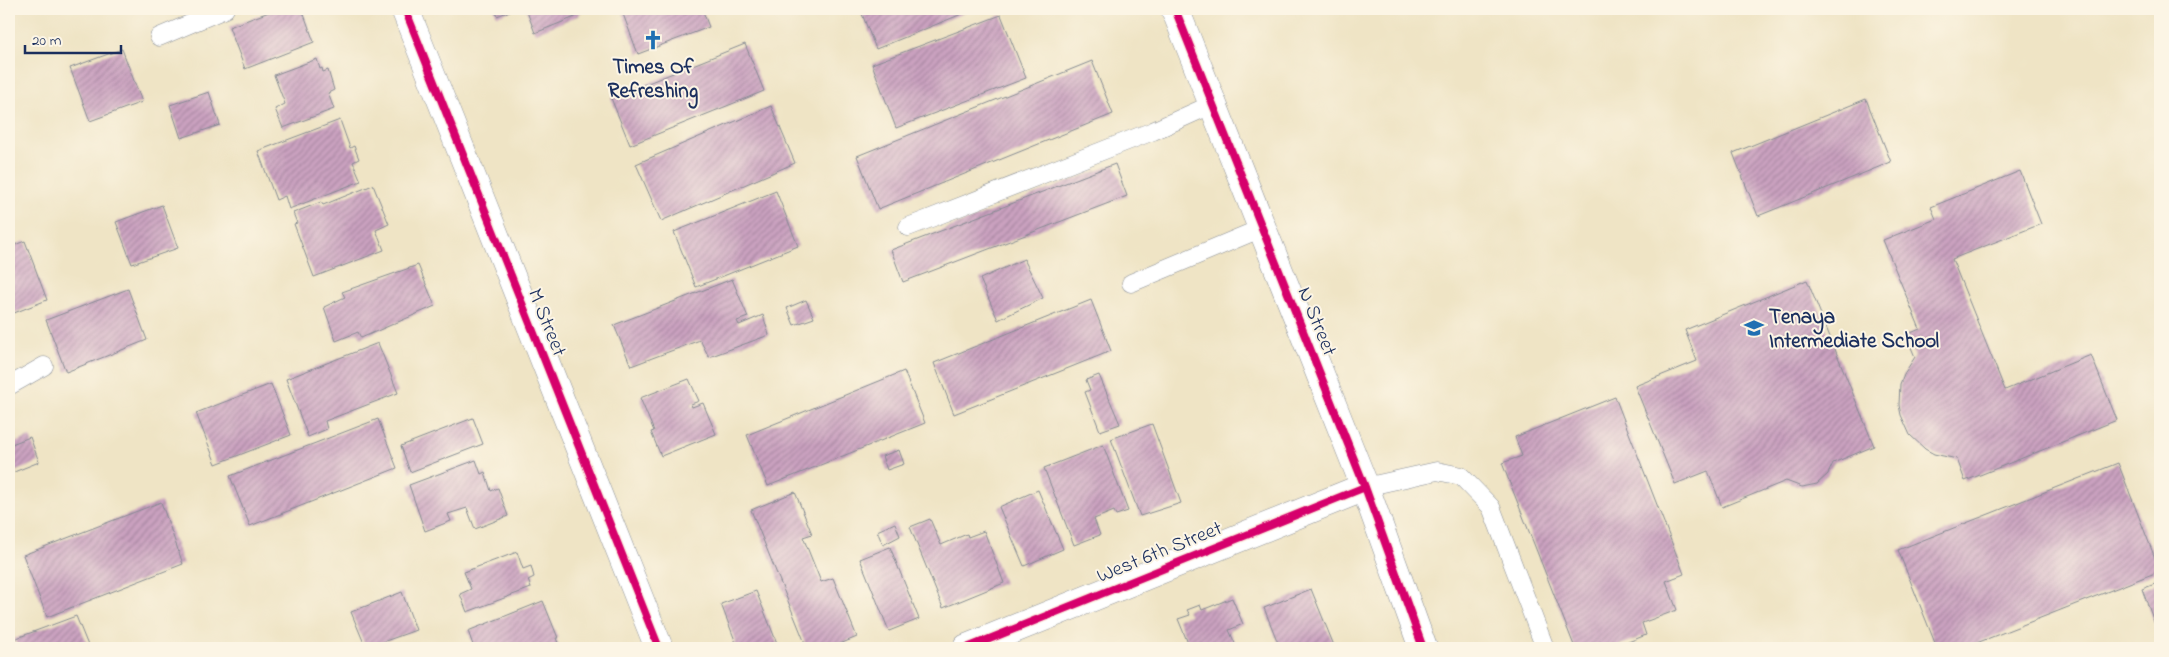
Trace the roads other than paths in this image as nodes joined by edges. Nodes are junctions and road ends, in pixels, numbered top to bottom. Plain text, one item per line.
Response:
1 (225, 9) edge
2 (405, 9) edge
3 (1175, 9) edge
4 (159, 37) dead end
5 (1213, 104) junction
6 (908, 227) dead end
7 (1262, 228) junction
8 (1131, 283) dead end
9 (44, 366) dead end
10 (9, 386) edge
11 (1365, 487) junction
12 (659, 648) edge
13 (967, 648) edge
14 (1423, 648) edge
15 (1545, 648) edge

1 - 4 lane
2 - 12 street, M Street
3 - 5 street, N Street
5 - 6 lane
5 - 7 street, N Street
7 - 8 lane
7 - 11 street, N Street
9 - 10 lane
11 - 13 street, West 6th Street
11 - 14 street, N Street
11 - 15 lane

